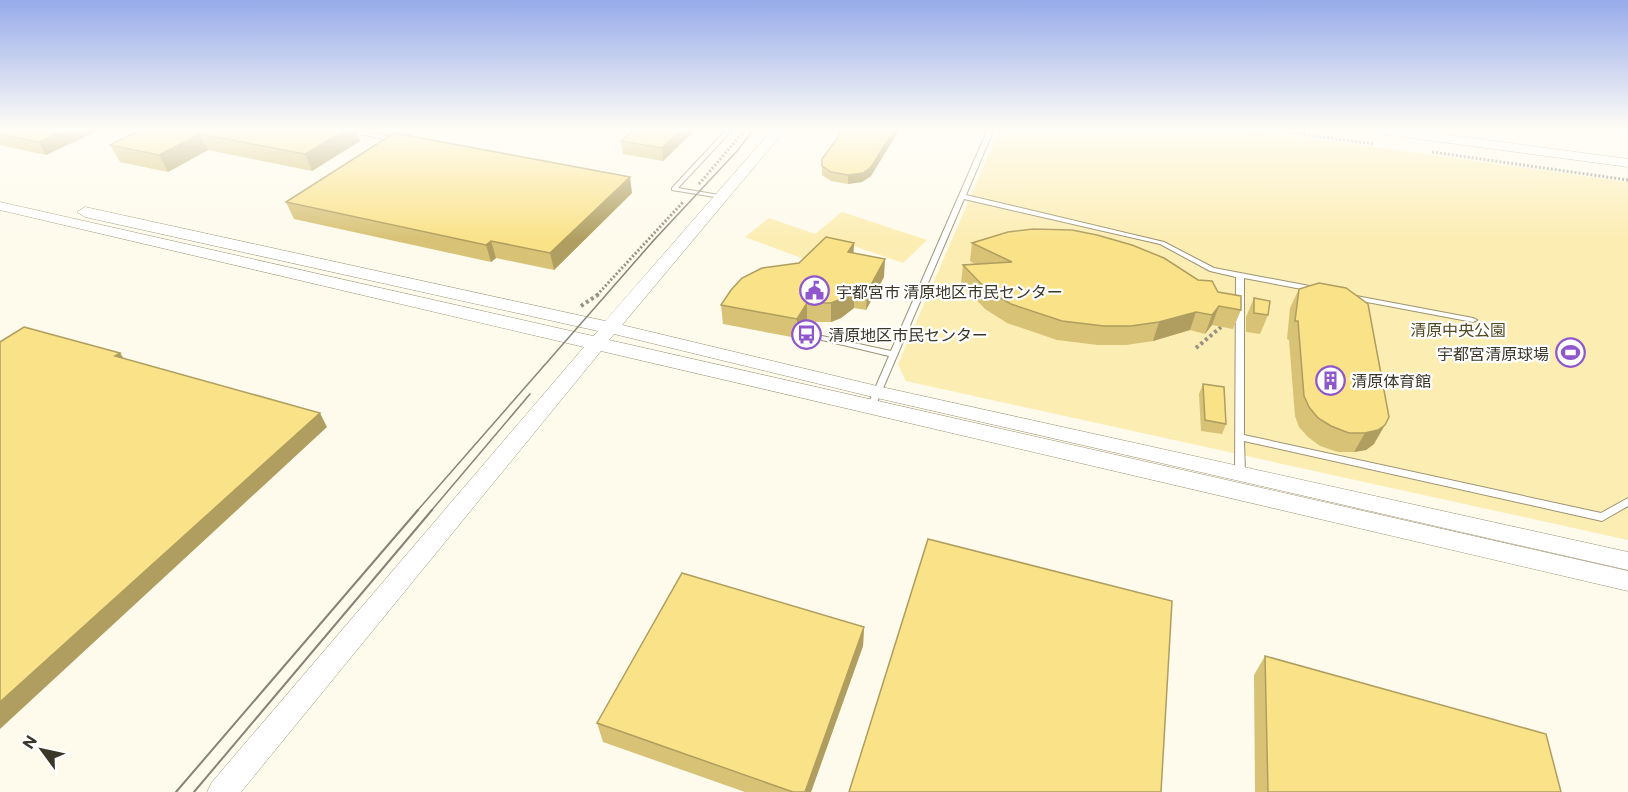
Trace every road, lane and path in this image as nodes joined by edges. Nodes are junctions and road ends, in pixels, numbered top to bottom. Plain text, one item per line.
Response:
1 (696, 166) edge
2 (714, 166) edge
3 (747, 166) edge
4 (974, 166) edge
5 (1528, 166) edge
6 (1628, 180) edge
7 (692, 192) junction
8 (0, 193) edge
9 (961, 196) junction
10 (719, 197) junction
11 (0, 206) edge
12 (1240, 276) junction
13 (1323, 291) edge
14 (1346, 296) edge
15 (572, 308) dead end
16 (1473, 320) dead end
17 (1221, 327) dead end
18 (603, 336) junction
19 (822, 338) dead end
20 (1196, 348) dead end
21 (893, 354) junction
22 (874, 399) junction
23 (1240, 437) junction
24 (1240, 473) junction
25 (1628, 502) edge
26 (1628, 561) edge
27 (1628, 581) edge
28 (222, 792) edge

1 - 7 lane
2 - 7 path
3 - 10 street
4 - 9 lane
5 - 6 path
7 - 10 lane
7 - 15 path
8 - 18 street
9 - 12 lane
9 - 21 lane
10 - 18 street
11 - 18 street
12 - 13 lane
12 - 23 lane
14 - 16 lane
17 - 20 path
18 - 22 street
18 - 28 street
19 - 21 lane
21 - 22 lane
22 - 24 street
22 - 27 street
23 - 24 lane
23 - 25 lane
24 - 26 street

